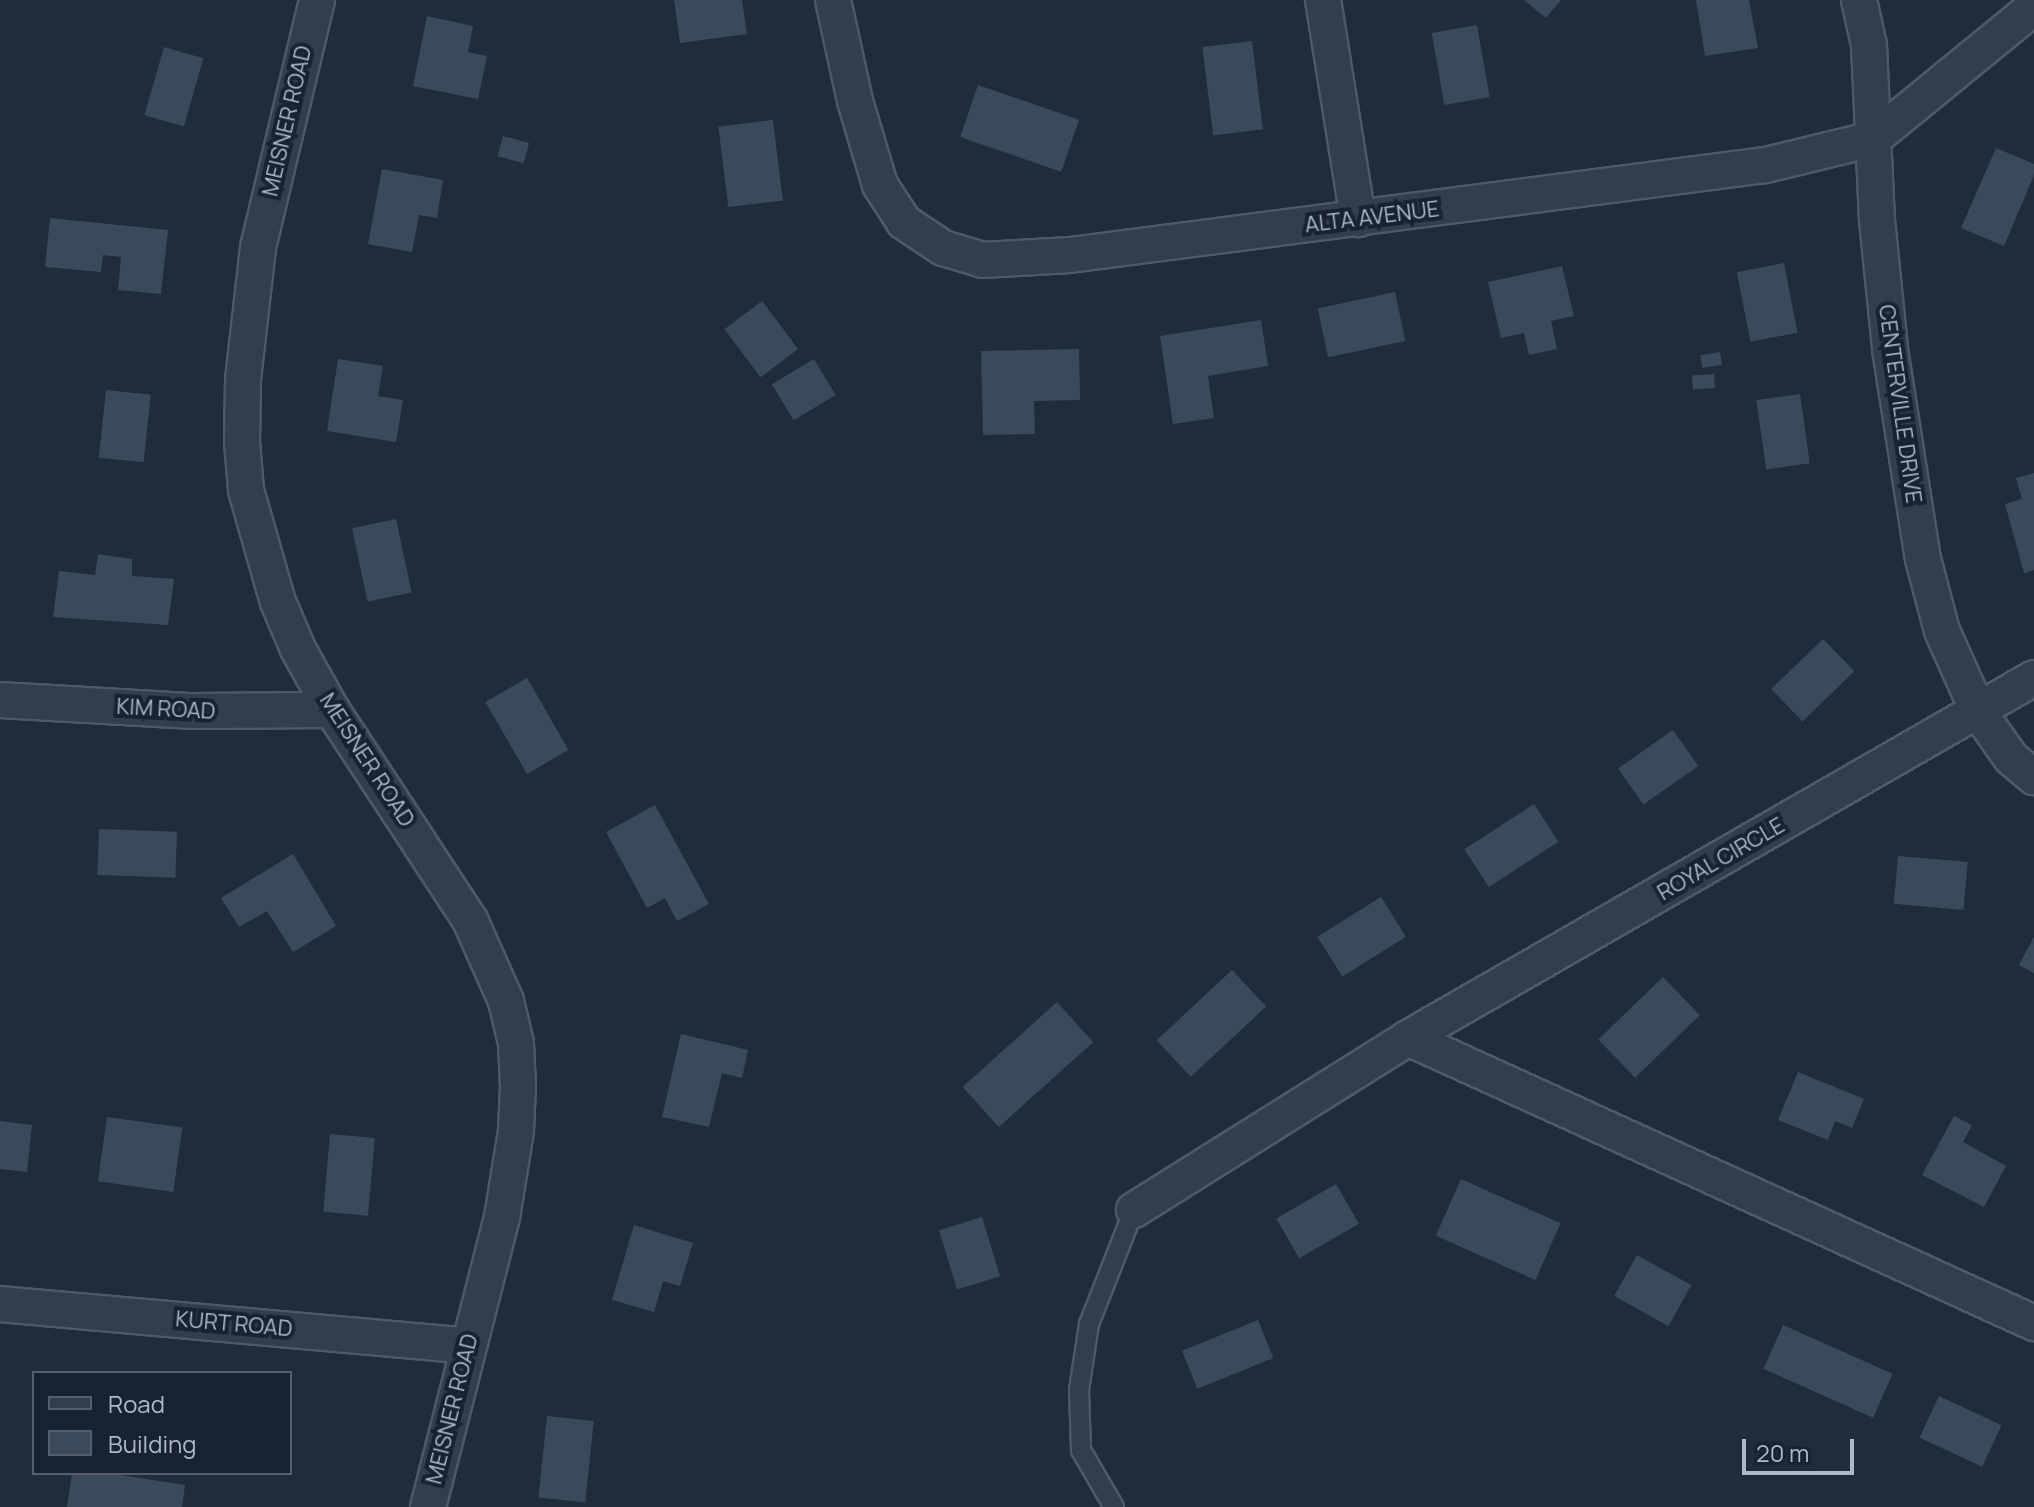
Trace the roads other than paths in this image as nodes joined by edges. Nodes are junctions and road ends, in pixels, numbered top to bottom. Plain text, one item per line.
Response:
1 (317, 0) edge
2 (833, 0) edge
3 (1323, 0) edge
4 (1859, 0) edge
5 (2034, 7) edge
6 (1873, 139) junction
7 (1358, 219) junction
8 (2034, 678) edge
9 (0, 700) edge
10 (332, 710) junction
11 (1978, 711) junction
12 (2034, 777) edge
13 (1408, 1038) junction
14 (1134, 1210) joint
15 (0, 1304) edge
16 (2034, 1323) edge
17 (468, 1346) junction
18 (428, 1507) edge
19 (1114, 1507) edge

1 - 10 street, MEISNER ROAD
2 - 7 street, ALTA AVENUE
3 - 7 street
4 - 6 street, CENTERVILLE DRIVE
5 - 6 street, ALTA AVENUE
6 - 7 street, ALTA AVENUE
6 - 11 street, CENTERVILLE DRIVE
8 - 11 street, ROYAL CIRCLE
9 - 10 street, KIM ROAD
10 - 17 street, MEISNER ROAD
11 - 12 street, CENTERVILLE DRIVE
11 - 13 street, ROYAL CIRCLE
13 - 14 street, ROYAL CIRCLE
13 - 16 street
14 - 19 lane
15 - 17 street, KURT ROAD
17 - 18 street, MEISNER ROAD

